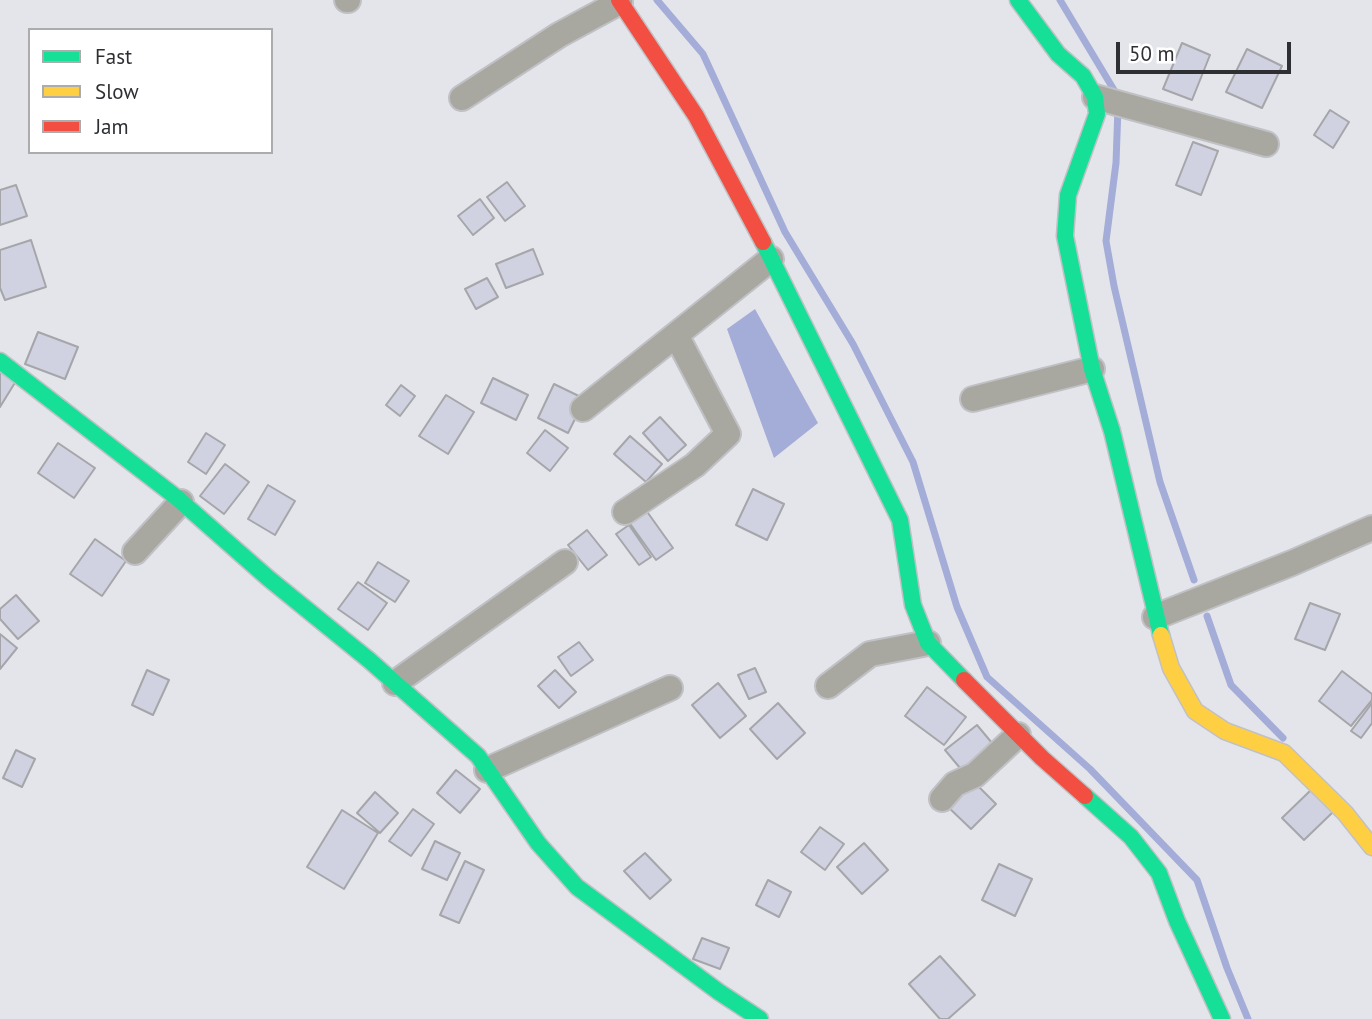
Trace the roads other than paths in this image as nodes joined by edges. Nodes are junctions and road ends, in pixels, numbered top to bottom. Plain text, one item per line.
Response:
1 (1017, 0) edge
2 (619, 1) edge
3 (1095, 97) junction
4 (462, 98) dead end
5 (1266, 144) dead end
6 (771, 259) junction
7 (676, 335) junction
8 (0, 361) edge
9 (1092, 369) junction
10 (973, 399) dead end
11 (583, 409) dead end
12 (181, 502) junction
13 (625, 512) dead end
14 (1372, 528) edge
15 (135, 552) dead end
16 (565, 562) dead end
17 (1155, 617) junction
18 (928, 643) junction
19 (395, 683) junction
20 (828, 686) dead end
21 (670, 688) dead end
22 (1018, 735) junction
23 (487, 770) junction
24 (942, 799) dead end
25 (1372, 847) edge
26 (760, 1019) edge
27 (1222, 1019) edge

1 - 3 street
2 - 4 street
2 - 6 street
3 - 5 street
3 - 9 street
6 - 7 street
6 - 18 street
7 - 11 street
7 - 13 street
8 - 12 street
9 - 10 street
9 - 17 street
12 - 15 street
12 - 19 street
14 - 17 street
16 - 19 street
17 - 25 street
18 - 20 street
18 - 22 street
19 - 23 street
21 - 23 street
22 - 24 street
22 - 27 street
23 - 26 street

